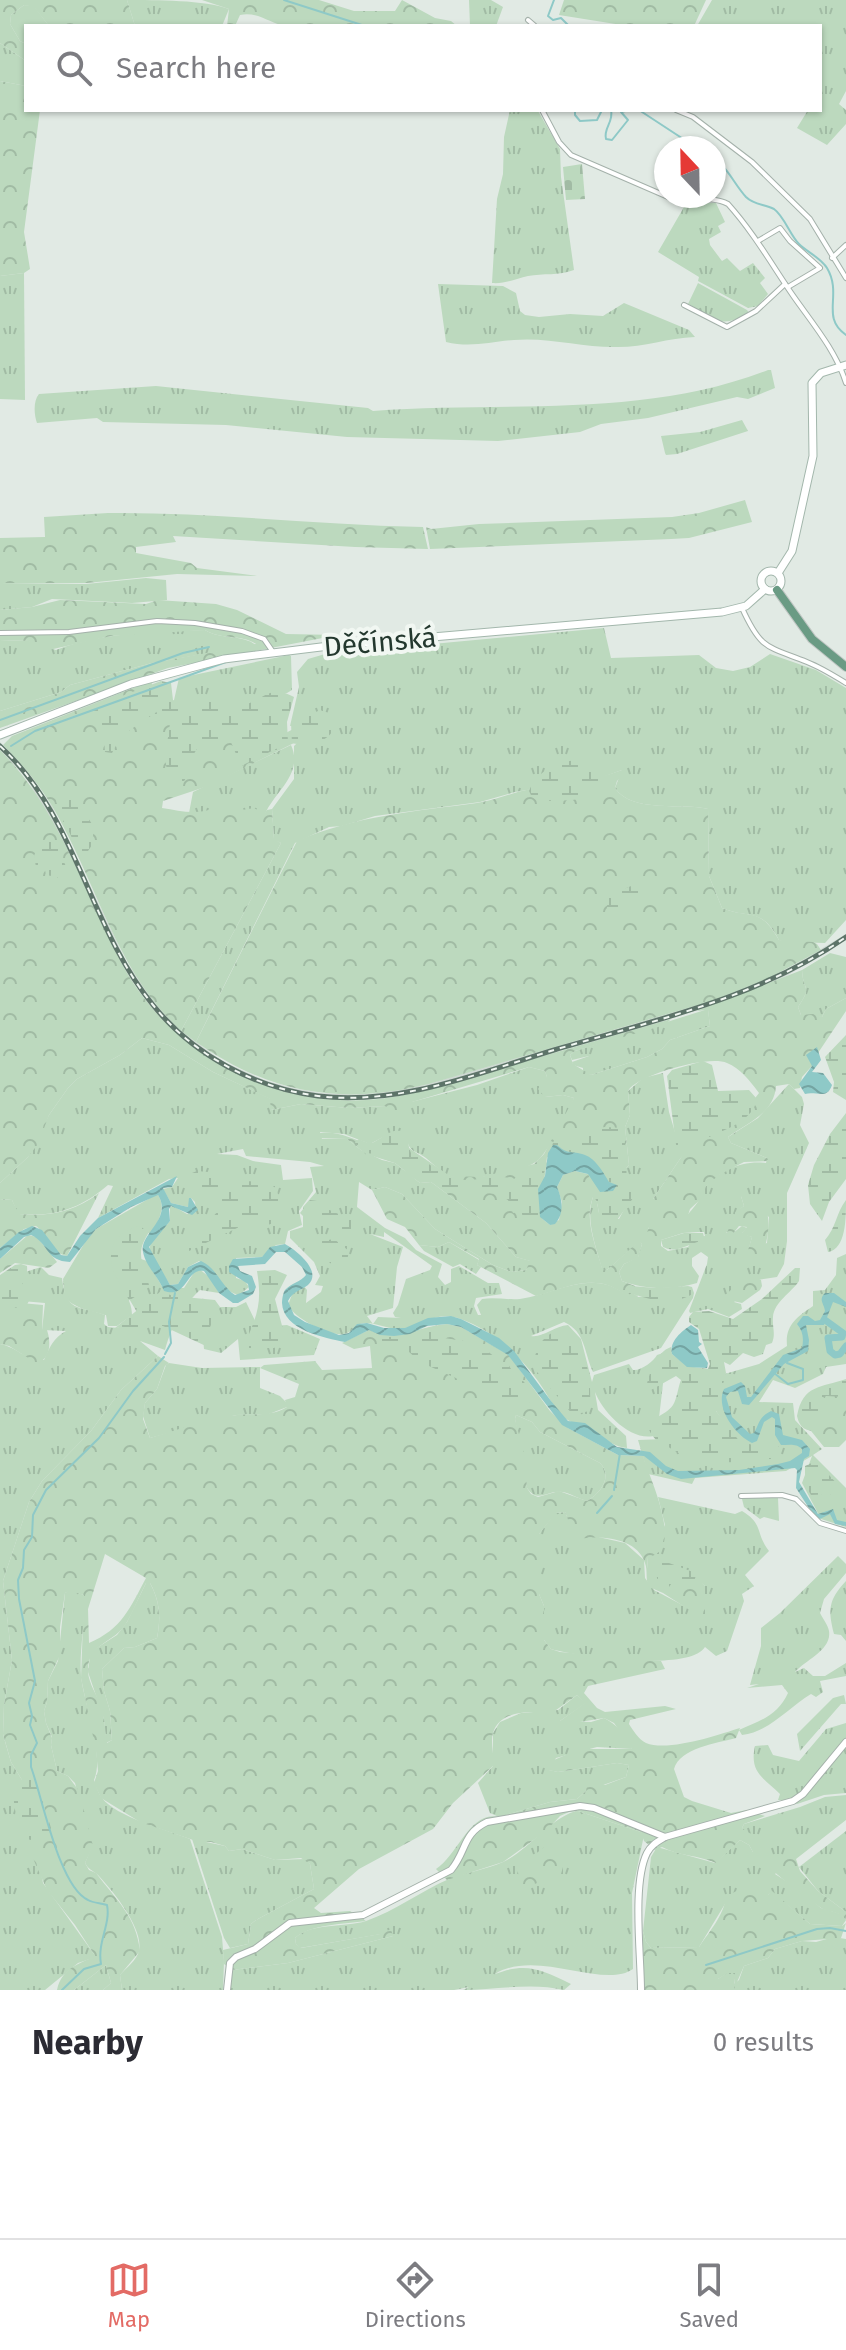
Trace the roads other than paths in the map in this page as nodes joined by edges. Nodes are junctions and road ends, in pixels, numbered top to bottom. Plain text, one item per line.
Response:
1 (528, 20) dead end
2 (533, 24) edge
3 (543, 112) edge
4 (681, 112) edge
5 (758, 241) junction
6 (846, 245) edge
7 (832, 258) junction
8 (846, 278) edge
9 (786, 285) junction
10 (684, 305) dead end
11 (844, 366) edge
12 (846, 383) edge
13 (778, 573) junction
14 (765, 589) junction
15 (777, 590) junction
16 (742, 608) junction
17 (0, 633) edge
18 (273, 652) junction
19 (846, 667) edge
20 (846, 683) edge
21 (0, 735) edge
22 (741, 1496) dead end
23 (846, 1531) edge
24 (846, 1742) edge
25 (665, 1837) junction
26 (227, 1990) edge
27 (641, 1990) edge

1 - 2 street
3 - 5 street
4 - 7 street
5 - 9 street
5 - 9 street
6 - 7 street
7 - 8 street
9 - 10 street
9 - 11 street
11 - 12 street
11 - 13 main road
13 - 14 main road
13 - 15 main road
14 - 15 main road
14 - 16 main road
15 - 19 main road
16 - 18 main road, Děčínská
16 - 20 street
17 - 18 street
18 - 21 main road, Děčínská
22 - 23 street
24 - 25 street
25 - 26 street
25 - 27 street

